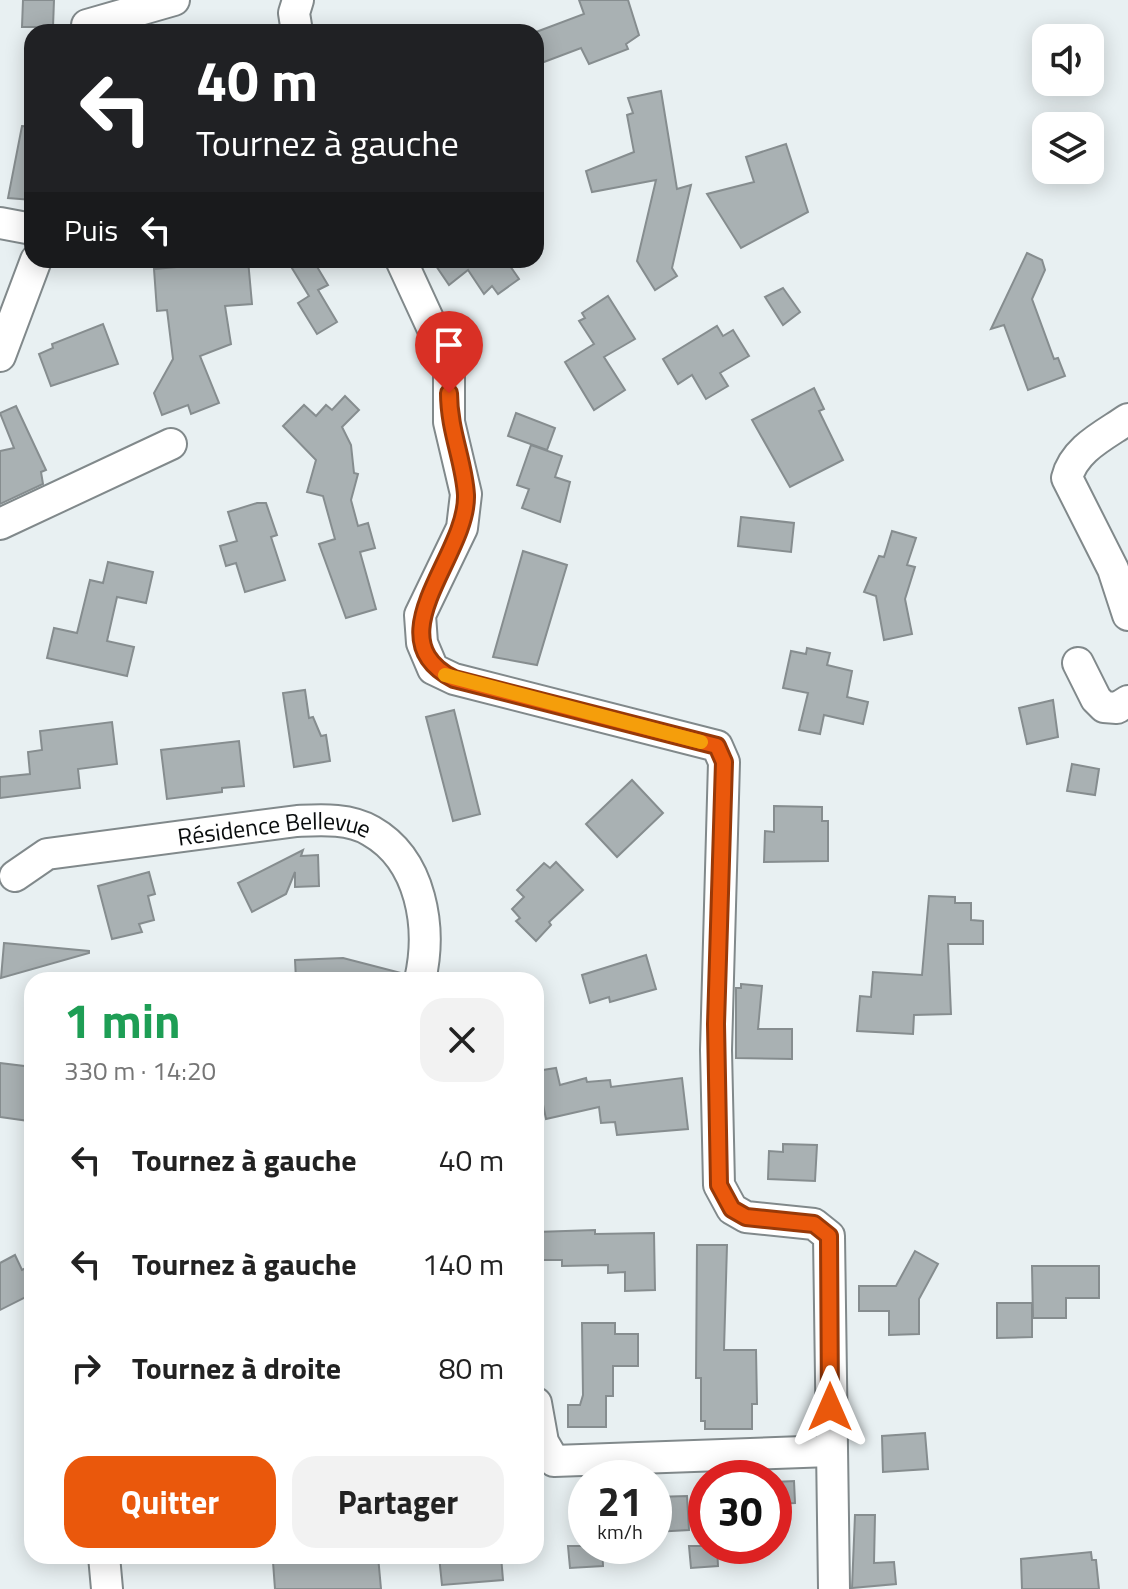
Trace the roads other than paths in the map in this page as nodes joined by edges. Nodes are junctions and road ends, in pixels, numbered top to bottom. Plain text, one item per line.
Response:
1 (174, 0) edge
2 (298, 0) edge
3 (86, 19) edge
4 (296, 24) edge
5 (0, 223) edge
6 (24, 228) edge
7 (33, 268) edge
8 (405, 268) edge
9 (0, 356) edge
10 (1128, 419) edge
11 (171, 444) dead end
12 (0, 524) edge
13 (1128, 615) edge
14 (1078, 663) dead end
15 (1128, 701) edge
16 (15, 876) dead end
17 (422, 972) edge
18 (544, 1444) edge
19 (830, 1451) junction
20 (105, 1564) edge
21 (107, 1589) edge
22 (834, 1589) edge

1 - 3 street
2 - 4 street
5 - 6 street
7 - 9 street
8 - 19 street
10 - 13 street
11 - 12 street
14 - 15 street
16 - 17 street, Résidence Bellevue
18 - 19 street
19 - 22 street
20 - 21 street

